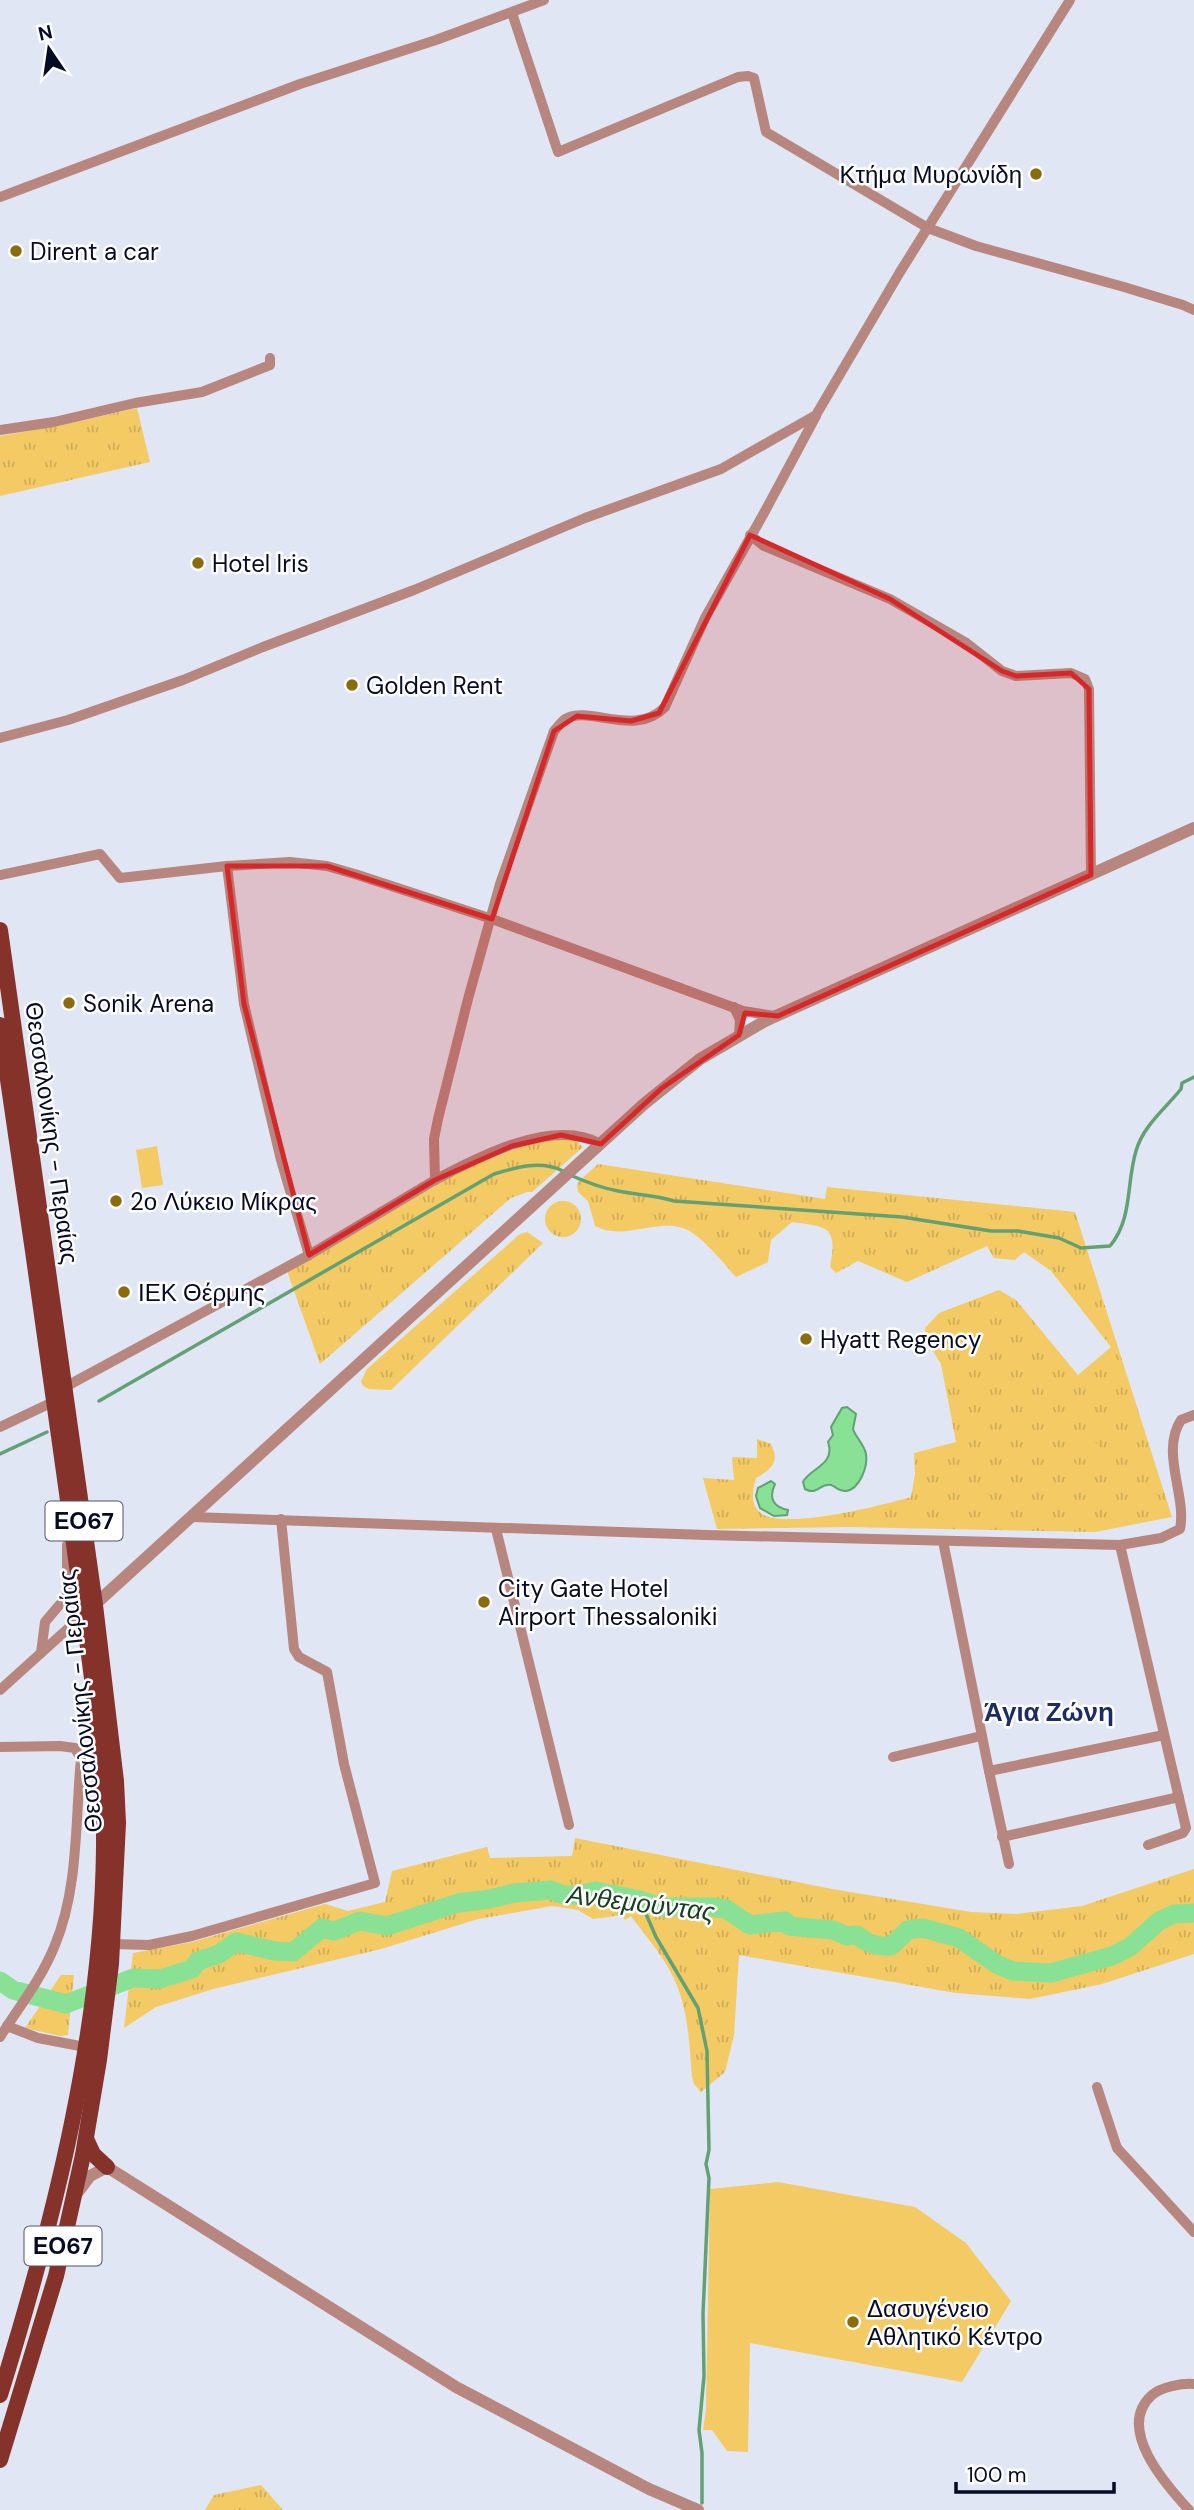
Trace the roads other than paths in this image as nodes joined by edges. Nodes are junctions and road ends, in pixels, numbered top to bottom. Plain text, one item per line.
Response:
1 (544, 0) edge
2 (1070, 0) edge
3 (512, 13) junction
4 (0, 197) edge
5 (928, 228) junction
6 (1194, 310) edge
7 (270, 358) dead end
8 (816, 415) junction
9 (0, 430) edge
10 (750, 535) junction
11 (0, 735) edge
12 (1194, 828) edge
13 (227, 866) junction
14 (0, 875) edge
15 (1091, 875) junction
16 (492, 919) junction
17 (0, 930) edge
18 (734, 1007) junction
19 (778, 1016) junction
20 (0, 1025) edge
21 (739, 1035) junction
22 (3, 1073) edge
23 (601, 1143) junction
24 (435, 1180) junction
25 (309, 1255) junction
26 (61, 1400) junction
27 (1194, 1415) edge
28 (0, 1427) edge
29 (66, 1489) junction
30 (191, 1517) junction
31 (281, 1519) junction
32 (496, 1529) junction
33 (943, 1541) junction
34 (1120, 1545) junction
35 (89, 1610) junction
36 (41, 1653) junction
37 (0, 1690) edge
38 (981, 1735) junction
39 (1164, 1735) junction
40 (0, 1747) edge
41 (893, 1756) dead end
42 (989, 1772) junction
43 (1179, 1797) junction
44 (569, 1825) dead end
45 (1002, 1837) junction
46 (1148, 1845) dead end
47 (1009, 1864) dead end
48 (113, 1944) junction
49 (104, 1965) junction
50 (96, 2025) junction
51 (7, 2026) junction
52 (0, 2037) edge
53 (85, 2047) junction
54 (1097, 2087) dead end
55 (86, 2139) junction
56 (107, 2167) junction
57 (74, 2198) junction
58 (1194, 2232) edge
59 (1194, 2384) edge
60 (0, 2395) edge
61 (0, 2460) edge
62 (684, 2508) edge
63 (698, 2510) edge
64 (1188, 2510) edge

1 - 3 street
2 - 5 street
3 - 4 street
3 - 5 street
5 - 6 street
5 - 8 street
7 - 9 street
8 - 10 street
8 - 11 street
10 - 15 street
10 - 16 street
12 - 15 street
13 - 14 street
13 - 16 street
13 - 25 street
15 - 19 street
16 - 18 street
16 - 24 street
17 - 26 main road, Θεσσαλονίκης - Περαίας / ΕΟ67
18 - 19 street
18 - 21 street
19 - 21 street
20 - 22 main road, Θεσσαλονίκης - Περαίας / ΕΟ67
21 - 23 street
22 - 26 main road, Θεσσαλονίκης - Περαίας / ΕΟ67
23 - 24 street
23 - 30 street
24 - 25 street
25 - 26 street
26 - 28 street
26 - 29 main road, Θεσσαλονίκης - Περαίας / ΕΟ67
26 - 35 main road, Θεσσαλονίκης - Περαίας / ΕΟ67
27 - 34 street
29 - 35 main road, Θεσσαλονίκης - Περαίας / ΕΟ67
29 - 36 street
30 - 31 street
30 - 35 street
31 - 32 street
31 - 48 street
32 - 33 street
32 - 44 street
33 - 34 street
33 - 38 street
34 - 39 street
35 - 36 street
35 - 48 main road, Θεσσαλονίκης - Περαίας / ΕΟ67
35 - 49 main road, Θεσσαλονίκης - Περαίας / ΕΟ67
36 - 37 street
38 - 41 street
38 - 42 street
39 - 42 street
39 - 43 street
40 - 51 street
42 - 45 street
43 - 45 street
43 - 46 street
45 - 47 street
48 - 49 main road, Θεσσαλονίκης - Περαίας / ΕΟ67
49 - 50 main road, Θεσσαλονίκης - Περαίας / ΕΟ67
50 - 53 main road, Θεσσαλονίκης - Περαίας / ΕΟ67
50 - 55 main road, Θεσσαλονίκης - Περαίας / ΕΟ67
51 - 52 street
51 - 53 street
53 - 60 main road, Θεσσαλονίκης - Περαίας / ΕΟ67
54 - 58 street
55 - 56 main road
55 - 57 main road, Θεσσαλονίκης - Περαίας / ΕΟ67
56 - 57 street
56 - 62 street
57 - 61 main road, Θεσσαλονίκης - Περαίας / ΕΟ67
59 - 64 street
62 - 63 street

